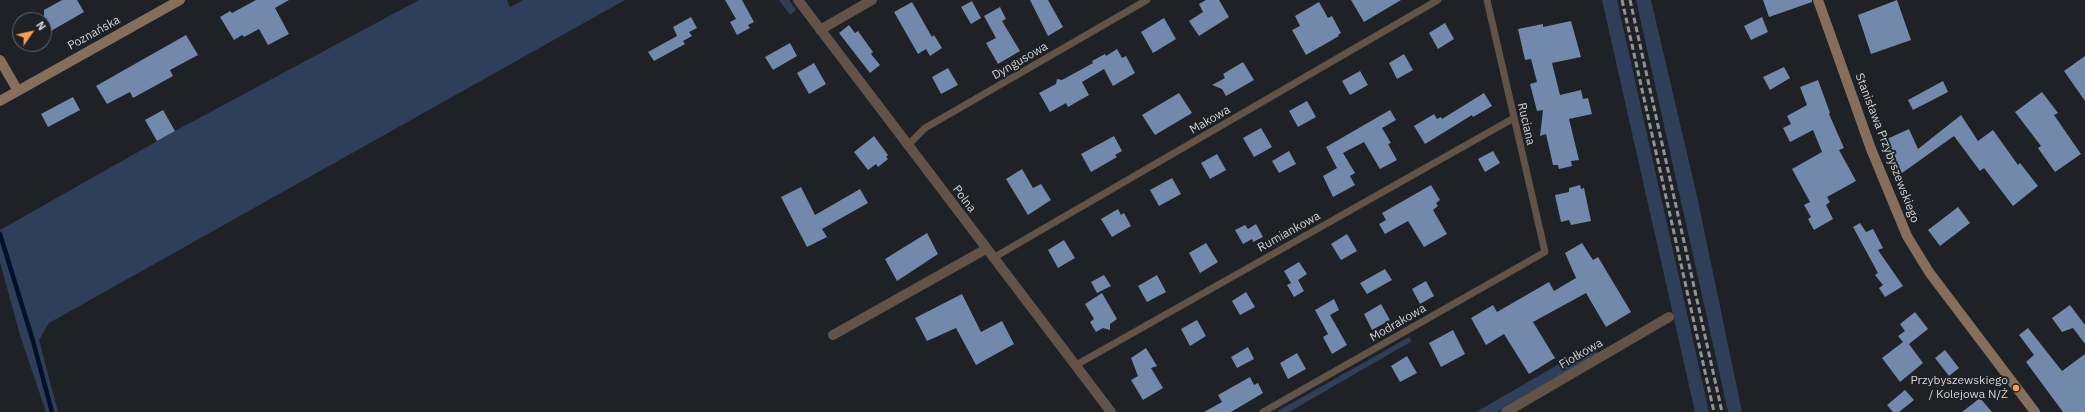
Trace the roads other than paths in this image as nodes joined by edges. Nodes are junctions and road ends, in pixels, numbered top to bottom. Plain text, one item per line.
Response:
1 (180, 0) edge
2 (798, 0) edge
3 (872, 0) edge
4 (1147, 0) edge
5 (1438, 0) edge
6 (1488, 0) edge
7 (1818, 0) edge
8 (820, 30) junction
9 (0, 60) edge
10 (18, 91) junction
11 (0, 101) edge
12 (1514, 118) junction
13 (907, 146) junction
14 (986, 249) junction
15 (1544, 252) joint
16 (993, 258) junction
17 (1669, 317) dead end
18 (833, 335) dead end
19 (1076, 365) junction
20 (1111, 412) edge
21 (1263, 412) edge
22 (1506, 412) edge
23 (2035, 412) edge

1 - 10 street, Poznańska
2 - 8 street, Polna
3 - 8 street
4 - 13 lane, Dyngusowa
5 - 16 lane, Makowa
6 - 12 lane, Ruciana
7 - 23 street, Stanisława Przybyszewskiego
8 - 13 street, Polna
9 - 10 street
10 - 11 street, Poznańska
12 - 15 lane, Ruciana
12 - 19 lane, Rumiankowa
13 - 14 street, Polna
14 - 16 street, Polna
14 - 18 street
15 - 21 lane, Modrakowa
16 - 19 street, Polna
17 - 22 street, Fiołkowa
19 - 20 street, Polna

